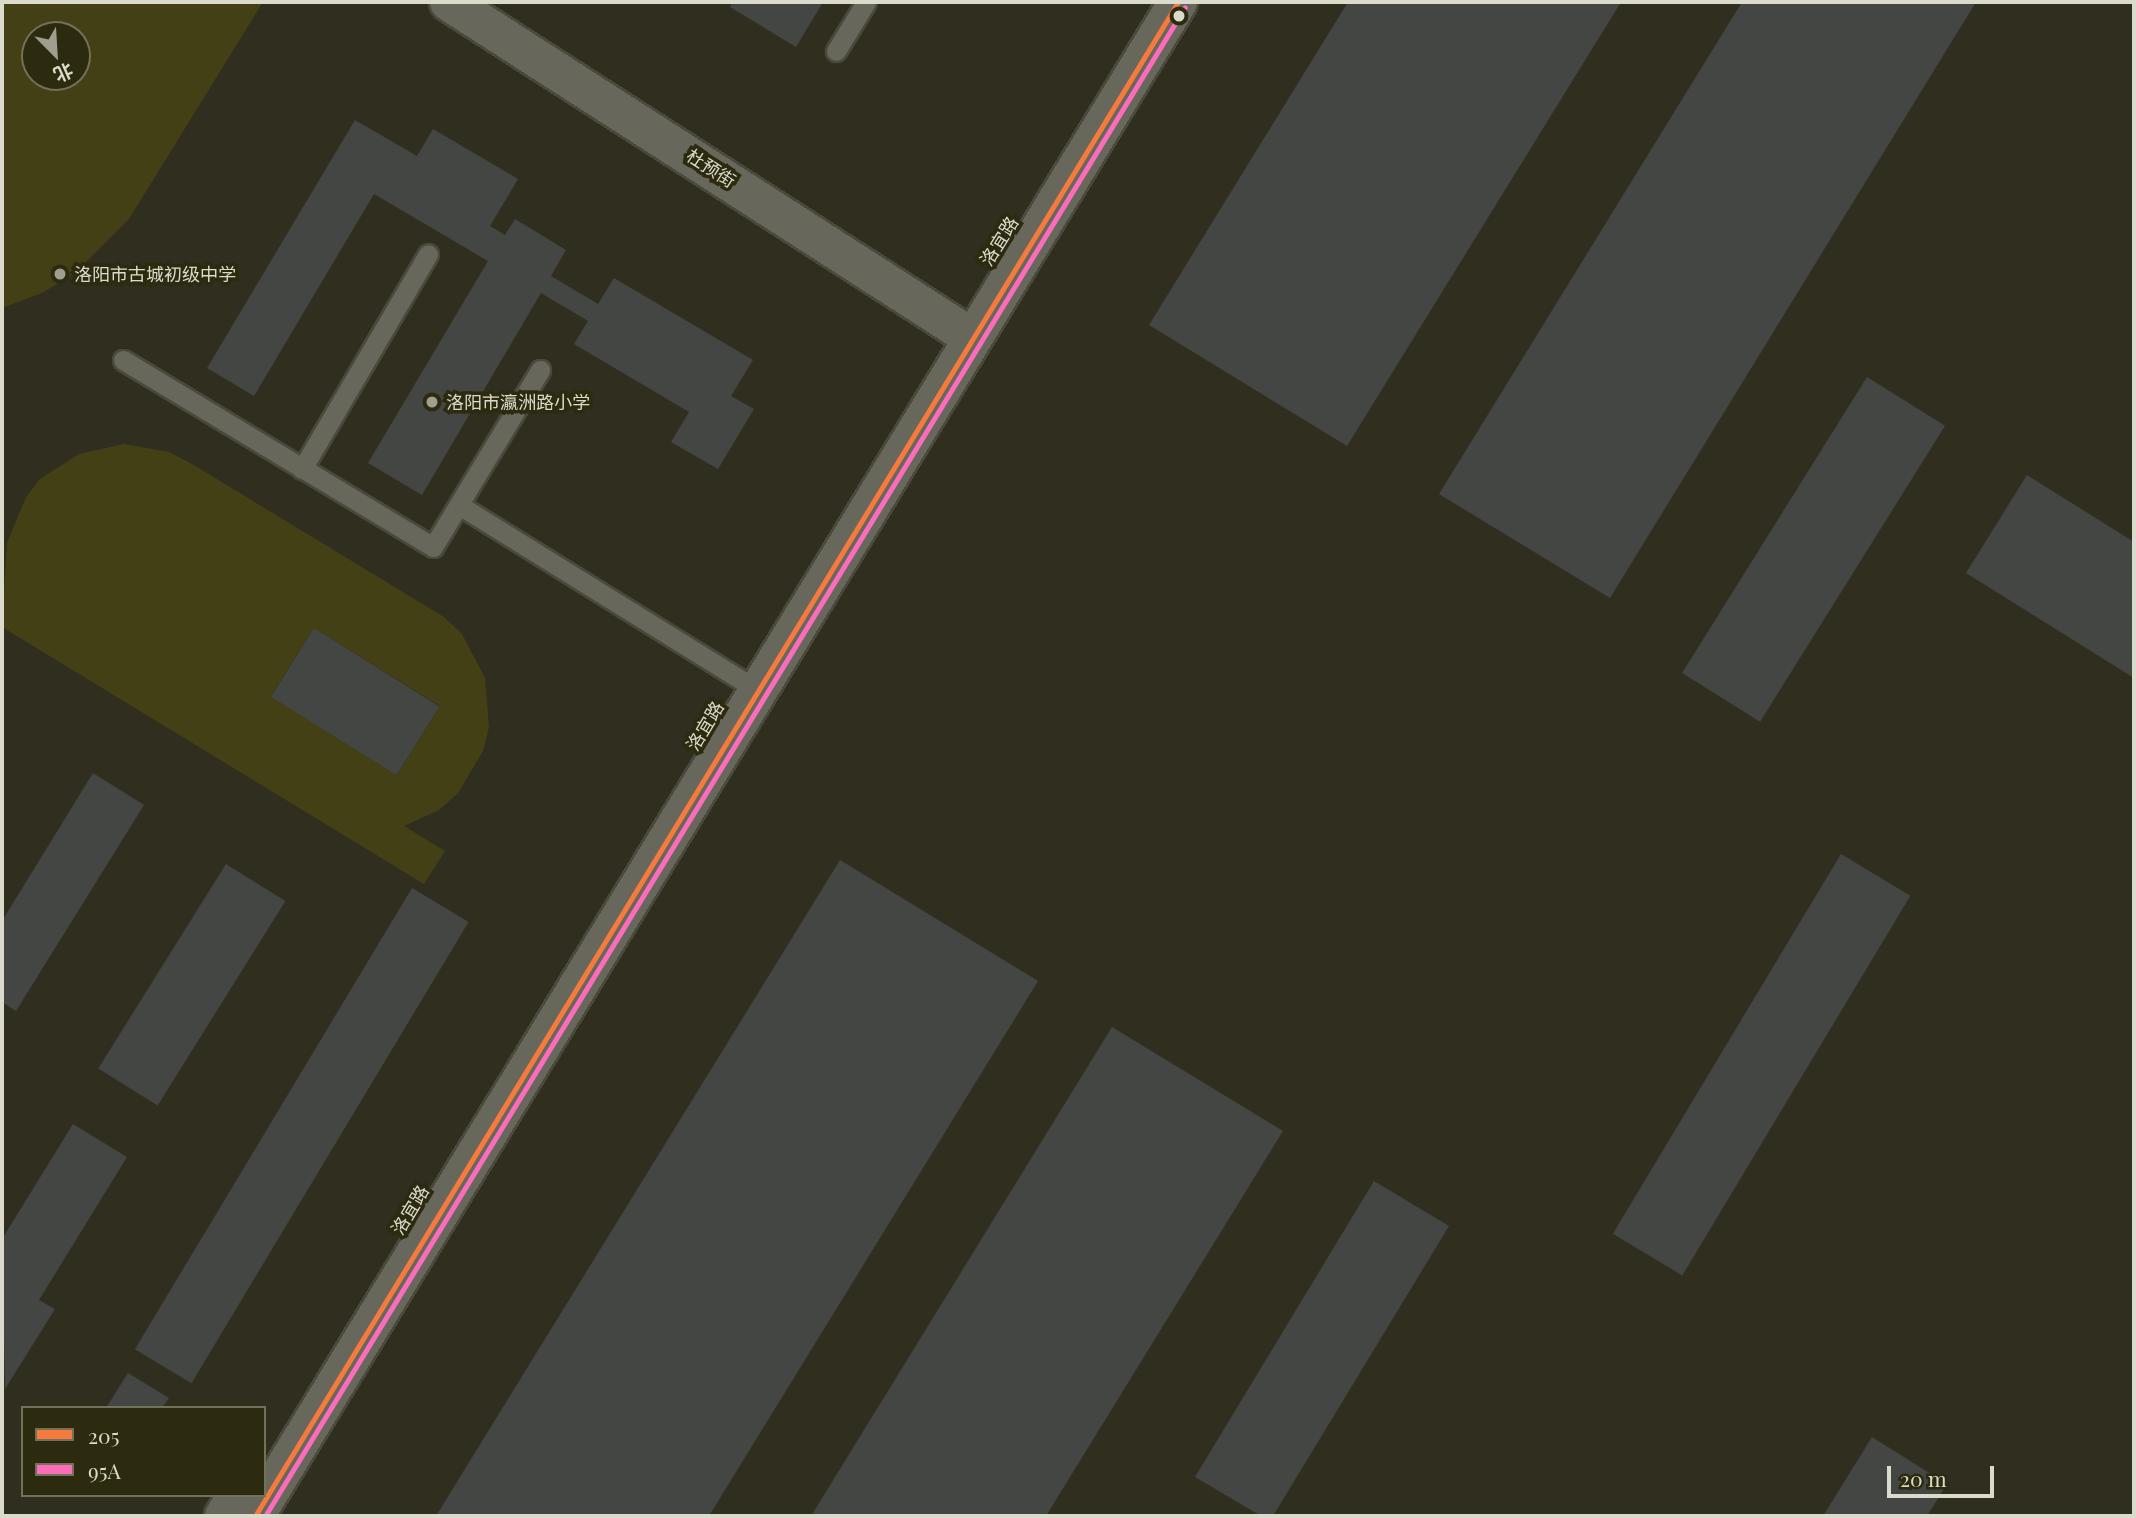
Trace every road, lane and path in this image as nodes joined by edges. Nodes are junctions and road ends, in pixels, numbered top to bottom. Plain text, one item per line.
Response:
1 (449, 2) edge
2 (866, 2) edge
3 (1147, 2) edge
4 (1178, 2) edge
5 (836, 51) dead end
6 (428, 254) dead end
7 (961, 329) junction
8 (122, 360) dead end
9 (540, 370) dead end
10 (302, 468) junction
11 (459, 505) junction
12 (746, 683) junction
13 (266, 1448) edge
14 (236, 1497) edge
15 (224, 1516) edge
16 (255, 1516) edge

1 - 7 street, 杜预街
2 - 5 lane
3 - 7 street, 洛宜路
4 - 7 street, 洛宜路
6 - 10 lane
7 - 12 street, 洛宜路
8 - 10 lane
9 - 11 lane
10 - 11 lane
11 - 12 lane
12 - 13 street, 洛宜路
12 - 16 street, 洛宜路
14 - 15 street

